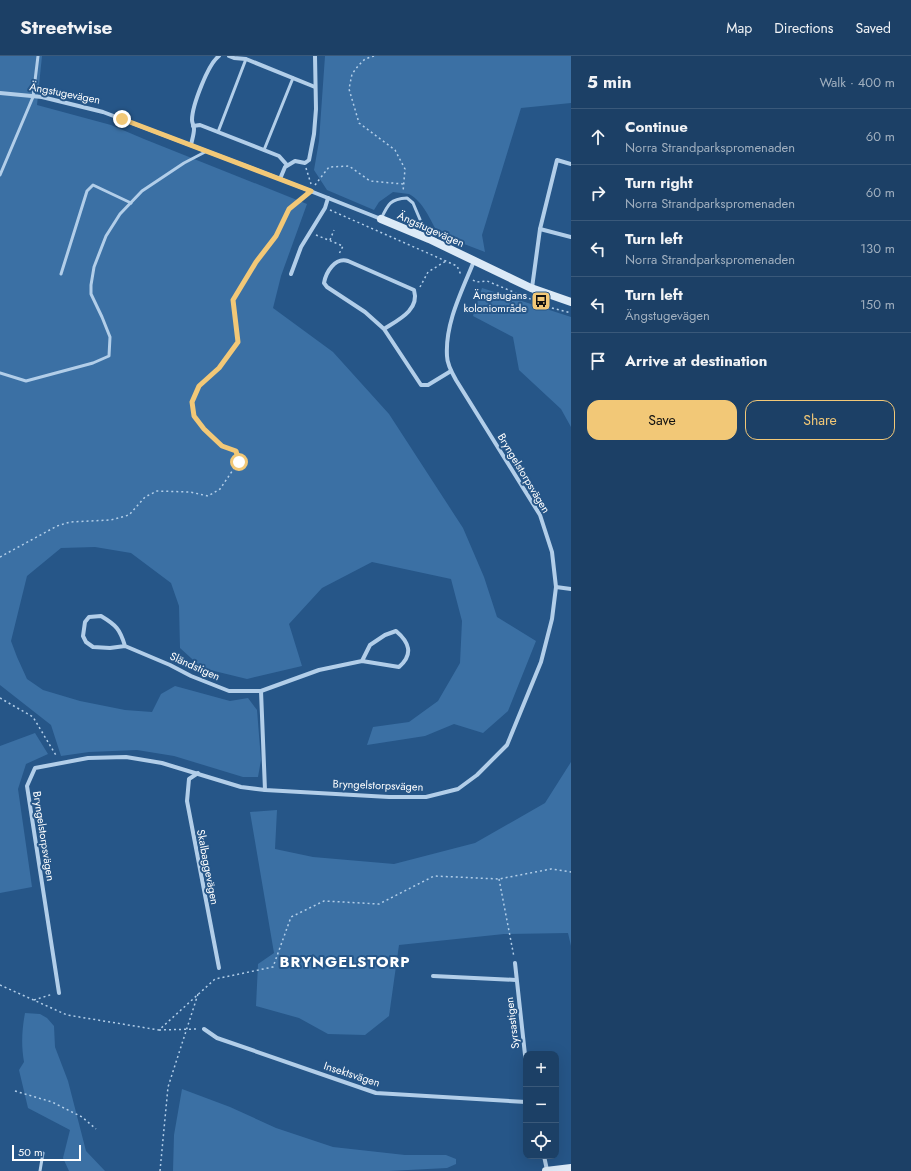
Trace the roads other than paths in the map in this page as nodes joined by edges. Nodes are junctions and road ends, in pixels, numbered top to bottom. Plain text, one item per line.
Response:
1 (38, 56) edge
2 (219, 56) edge
3 (229, 56) edge
4 (315, 56) edge
5 (246, 59) junction
6 (293, 78) junction
7 (316, 87) junction
8 (0, 93) edge
9 (33, 97) junction
10 (193, 126) junction
11 (218, 132) junction
12 (191, 145) junction
13 (264, 150) junction
14 (207, 151) junction
15 (571, 164) edge
16 (287, 165) junction
17 (0, 175) edge
18 (280, 179) junction
19 (328, 198) junction
20 (131, 203) junction
21 (381, 219) junction
22 (540, 229) junction
23 (571, 237) edge
24 (429, 239) junction
25 (474, 261) junction
26 (61, 274) dead end
27 (291, 274) dead end
28 (532, 288) junction
29 (571, 302) edge
30 (384, 329) junction
31 (451, 371) junction
32 (0, 373) edge
33 (556, 587) junction
34 (571, 589) edge
35 (125, 646) junction
36 (362, 661) junction
37 (261, 691) junction
38 (198, 773) junction
39 (264, 790) junction
40 (515, 963) road end
41 (219, 968) dead end
42 (433, 976) dead end
43 (516, 980) junction
44 (59, 993) road end
45 (204, 1029) road end
46 (524, 1051) edge
47 (523, 1102) edge
48 (42, 1153) dead end
49 (545, 1159) edge
50 (571, 1168) edge
51 (40, 1171) edge
52 (547, 1171) edge

1 - 9 lane
2 - 10 street
3 - 5 street
4 - 7 street
5 - 6 street
5 - 11 lane
6 - 7 street
6 - 13 lane
7 - 16 street
8 - 9 street, Ängstugevägen
9 - 12 street, Ängstugevägen
9 - 17 lane
10 - 11 street
10 - 12 street
11 - 13 street
12 - 14 street, Ängstugevägen
13 - 16 street
14 - 18 street, Ängstugevägen
14 - 20 lane
15 - 22 street
16 - 18 street
18 - 19 street, Ängstugevägen
19 - 21 street, Ängstugevägen
19 - 27 street
20 - 26 lane
20 - 32 lane
21 - 24 street, Ängstugevägen
21 - 24 lane
22 - 23 street
22 - 28 street
24 - 25 street, Ängstugevägen
25 - 28 street, Ängstugevägen
25 - 31 street, Bryngelstorpsvägen
28 - 29 street, Ängstugevägen
30 - 30 street
30 - 31 street
31 - 33 street, Bryngelstorpsvägen
33 - 34 street
33 - 39 street, Bryngelstorpsvägen
35 - 35 street, Sländstigen
35 - 37 street, Sländstigen
36 - 36 street, Sländstigen
36 - 37 street, Sländstigen
37 - 39 street
38 - 39 street, Bryngelstorpsvägen
38 - 41 street, Skalbaggevägen
38 - 44 street, Bryngelstorpsvägen
40 - 43 street, Syrsastigen
42 - 43 street, Syrsastigen
43 - 46 street, Syrsastigen
45 - 47 street, Insektsvägen
48 - 51 lane
49 - 52 street
50 - 52 street

